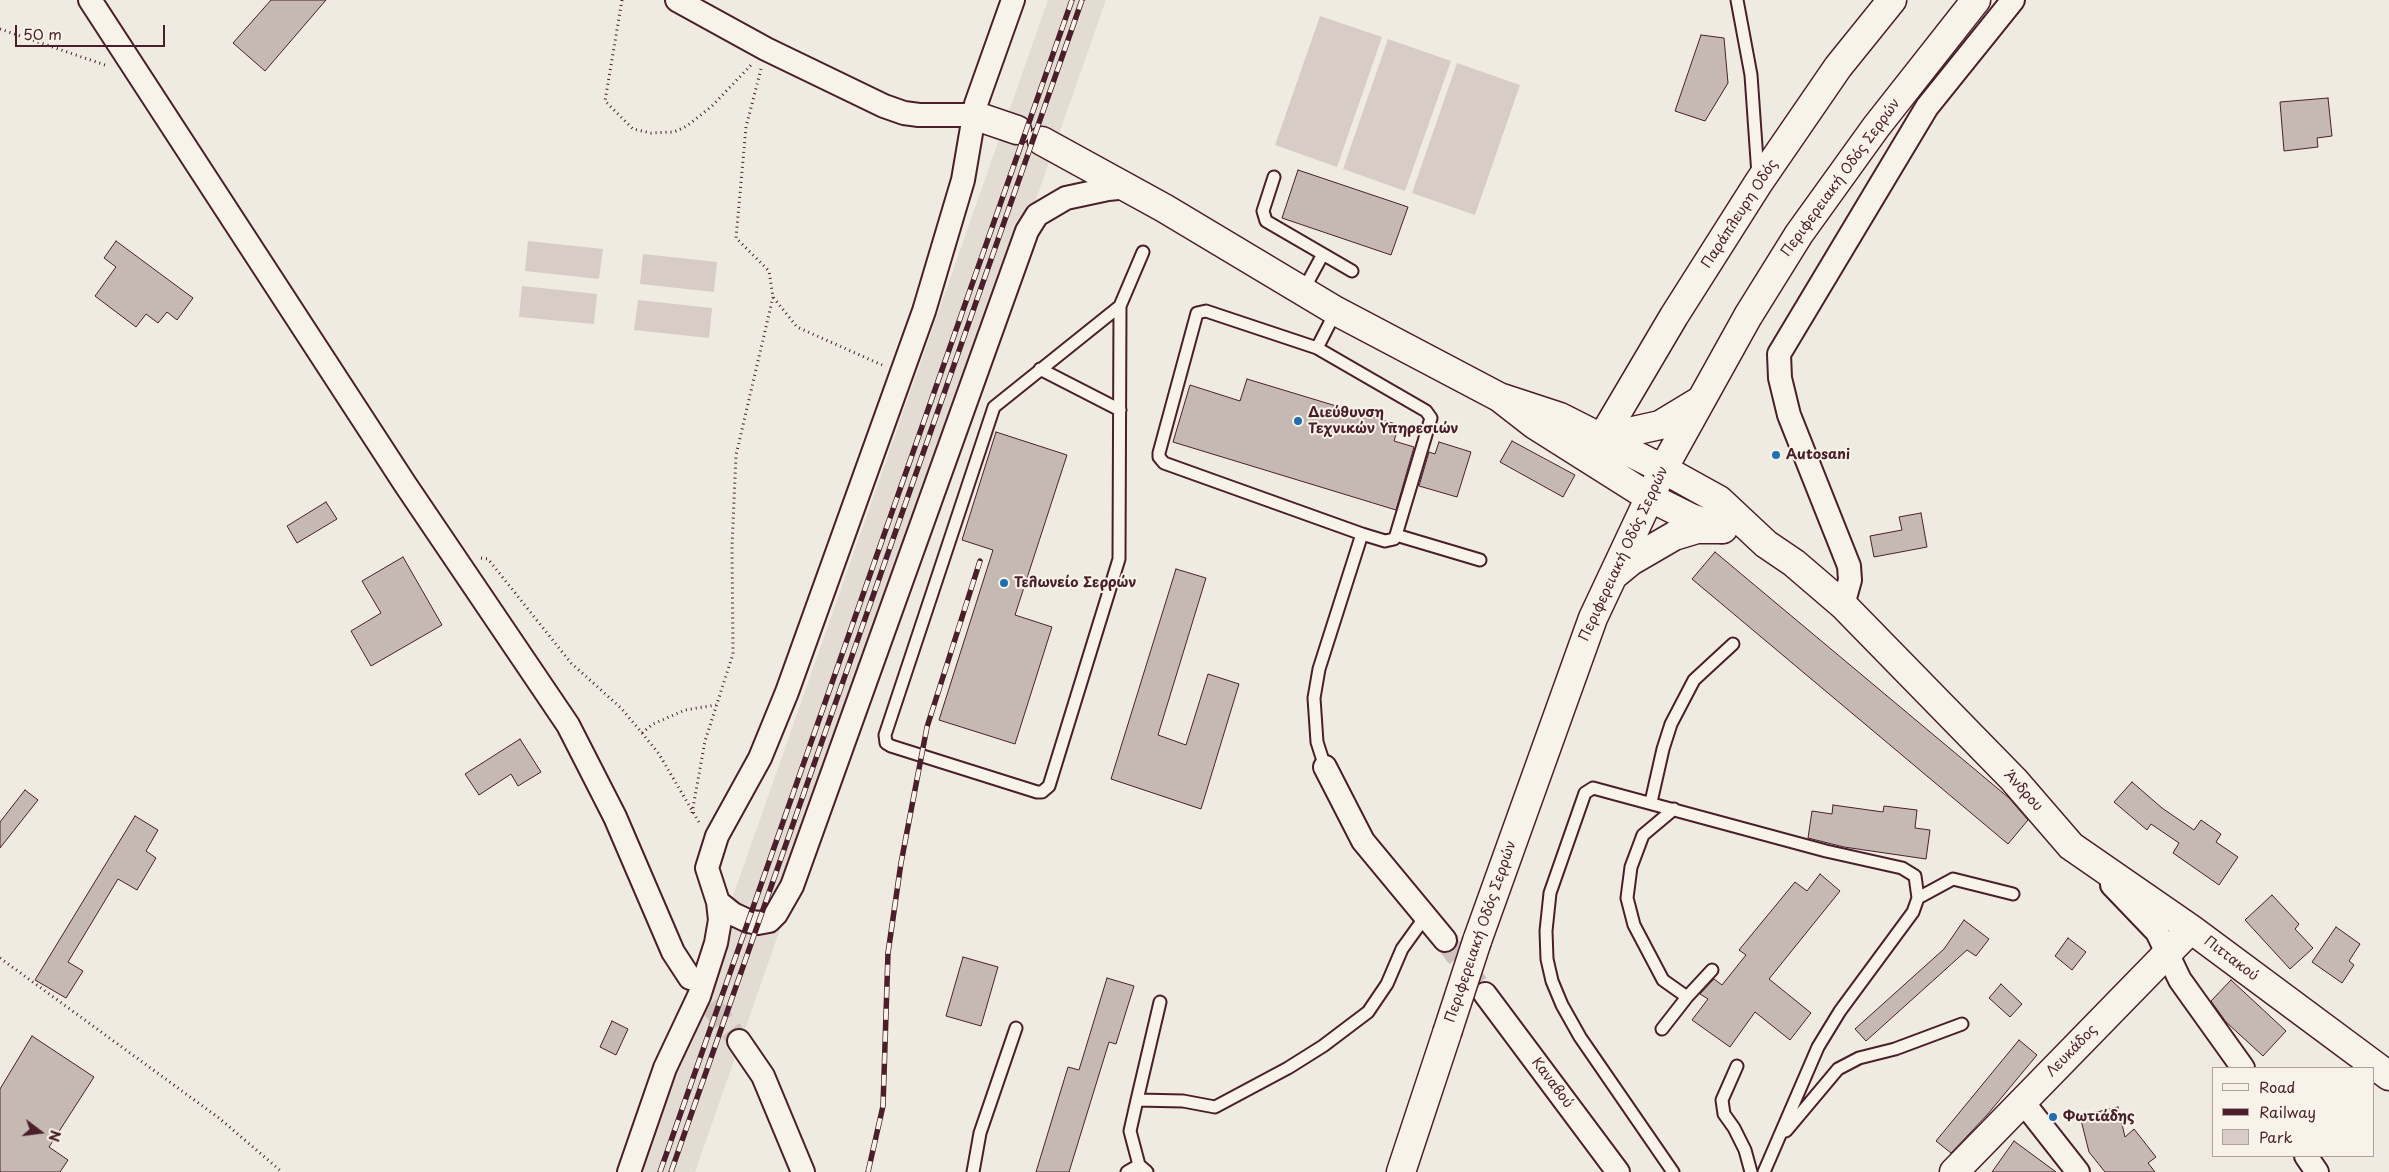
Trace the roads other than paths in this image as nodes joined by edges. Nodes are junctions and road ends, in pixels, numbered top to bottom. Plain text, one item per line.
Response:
1 (90, 0) edge
2 (677, 0) edge
3 (1013, 0) edge
4 (1736, 0) edge
5 (1892, 0) edge
6 (1976, 0) edge
7 (2013, 0) edge
8 (973, 115) junction
9 (1017, 130) dead end
10 (1042, 141) dead end
11 (1274, 177) dead end
12 (1759, 182) junction
13 (1128, 187) junction
14 (1143, 252) dead end
15 (1323, 254) junction
16 (1352, 270) dead end
17 (1303, 291) junction
18 (1120, 306) junction
19 (1336, 311) junction
20 (1317, 348) junction
21 (1040, 370) junction
22 (1499, 397) junction
23 (1700, 401) junction
24 (1120, 410) junction
25 (1602, 438) junction
26 (1663, 469) junction
27 (1649, 497) junction
28 (1721, 529) junction
29 (1362, 534) junction
30 (1396, 535) junction
31 (1766, 544) junction
32 (1480, 560) dead end
33 (1609, 580) junction
34 (1843, 605) junction
35 (1733, 644) dead end
36 (1325, 766) joint
37 (1651, 802) junction
38 (1674, 809) junction
39 (2071, 846) junction
40 (2013, 894) dead end
41 (1918, 898) junction
42 (718, 902) junction
43 (1425, 917) junction
44 (2191, 929) junction
45 (1445, 940) tunnel mouth
46 (2168, 952) junction
47 (1712, 970) dead end
48 (690, 978) tunnel mouth
49 (1485, 994) tunnel mouth
50 (1687, 997) junction
51 (1160, 1002) dead end
52 (1962, 1024) dead end
53 (1016, 1028) dead end
54 (1662, 1029) dead end
55 (739, 1041) tunnel mouth
56 (1738, 1066) dead end
57 (2242, 1067) edge
58 (2389, 1076) edge
59 (1137, 1100) junction
60 (2023, 1102) junction
61 (1779, 1140) junction
62 (2307, 1157) edge
63 (1143, 1168) edge
64 (629, 1172) edge
65 (803, 1172) edge
66 (973, 1172) edge
67 (1127, 1172) edge
68 (1401, 1172) edge
69 (1618, 1172) edge
70 (1673, 1172) edge
71 (1750, 1172) edge
72 (1764, 1172) edge
73 (1954, 1172) edge
74 (2078, 1172) edge
75 (2317, 1172) edge

1 - 48 street
2 - 8 street
3 - 8 street
4 - 12 lane
5 - 12 street, Παράπλευρη Οδός
6 - 23 street, Περιφερειακή Οδός Σερρών
7 - 34 street
8 - 9 street
8 - 42 street
10 - 13 street
11 - 15 lane
12 - 25 street, Παράπλευρη Οδός
13 - 17 street
13 - 42 street
14 - 18 lane
15 - 16 lane
15 - 17 lane
17 - 19 street
18 - 21 lane
18 - 24 lane
19 - 20 lane
19 - 22 street
20 - 29 lane
20 - 30 lane
21 - 24 lane
21 - 24 lane
22 - 25 street
22 - 27 street
23 - 25 street
23 - 26 street, Περιφερειακή Οδός Σερρών
25 - 26 street
26 - 27 street, Περιφερειακή Οδός Σερρών
26 - 31 street
27 - 28 street
27 - 33 street, Περιφερειακή Οδός Σερρών
28 - 31 street
28 - 33 street
29 - 30 lane
29 - 36 lane
30 - 32 lane
31 - 34 street, Άνδρου
33 - 68 street, Περιφερειακή Οδός Σερρών, bridge
34 - 39 street, Άνδρου
35 - 37 lane
36 - 43 street
37 - 38 lane
37 - 70 lane
38 - 41 lane
38 - 50 lane
39 - 44 street, Πιττακού
39 - 46 street, Άνδρου
40 - 41 lane
41 - 61 lane
42 - 64 street
43 - 45 street
43 - 59 lane
44 - 46 street, Λευκάδος
44 - 58 street, Πιττακού
46 - 57 street, Άνδρου
46 - 60 street, Λευκάδος
47 - 50 lane
49 - 69 street, Καναβού
50 - 54 lane
51 - 59 lane
52 - 61 lane
53 - 66 lane
55 - 65 street
56 - 71 lane
59 - 63 lane
60 - 73 street, Λευκάδος
60 - 74 street
61 - 72 lane
62 - 75 street
63 - 67 lane

